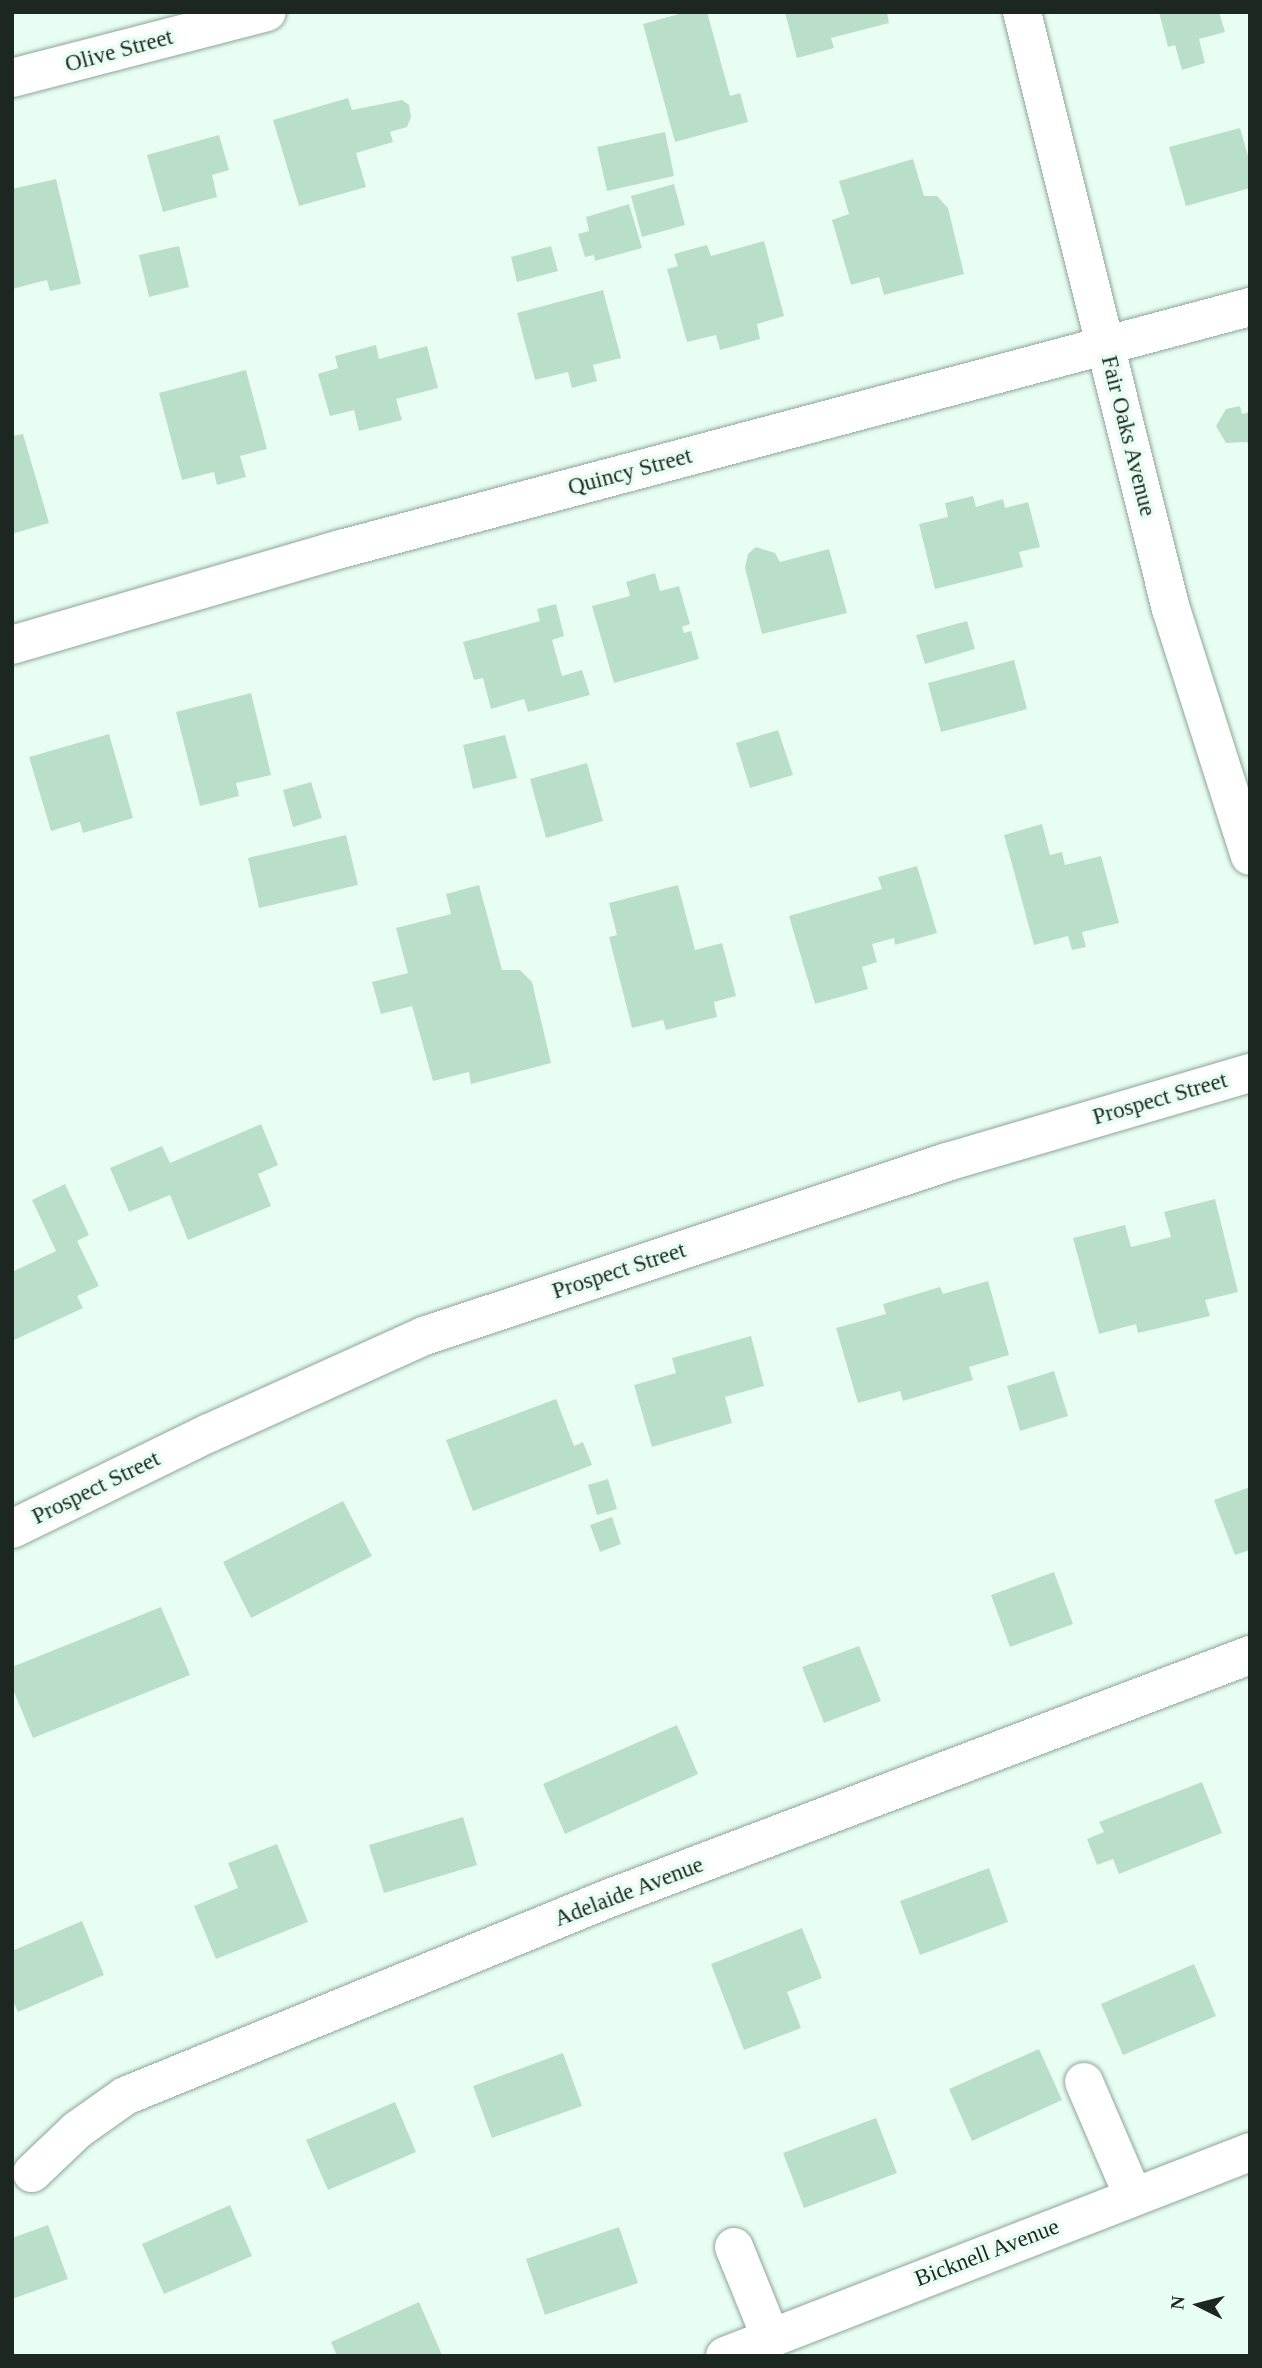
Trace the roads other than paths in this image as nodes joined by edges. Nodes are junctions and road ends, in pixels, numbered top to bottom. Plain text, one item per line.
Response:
1 (267, 12) edge
2 (1022, 12) edge
3 (12, 78) edge
4 (1250, 307) edge
5 (1104, 344) junction
6 (12, 645) edge
7 (1250, 856) edge
8 (1250, 1073) edge
9 (12, 1529) edge
10 (1250, 1655) edge
11 (1084, 2082) dead end
12 (1250, 2152) edge
13 (32, 2173) dead end
14 (1133, 2196) junction
15 (734, 2247) dead end
16 (771, 2338) junction
17 (725, 2356) edge

1 - 3 street, Olive Street
2 - 5 street, Fair Oaks Avenue
4 - 5 street, Quincy Street
5 - 6 street, Quincy Street
5 - 7 street, Fair Oaks Avenue
8 - 9 street, Prospect Street
10 - 13 street, Adelaide Avenue
11 - 14 street
12 - 14 street, Bicknell Avenue
14 - 16 street, Bicknell Avenue
15 - 16 street
16 - 17 street, Bicknell Avenue

